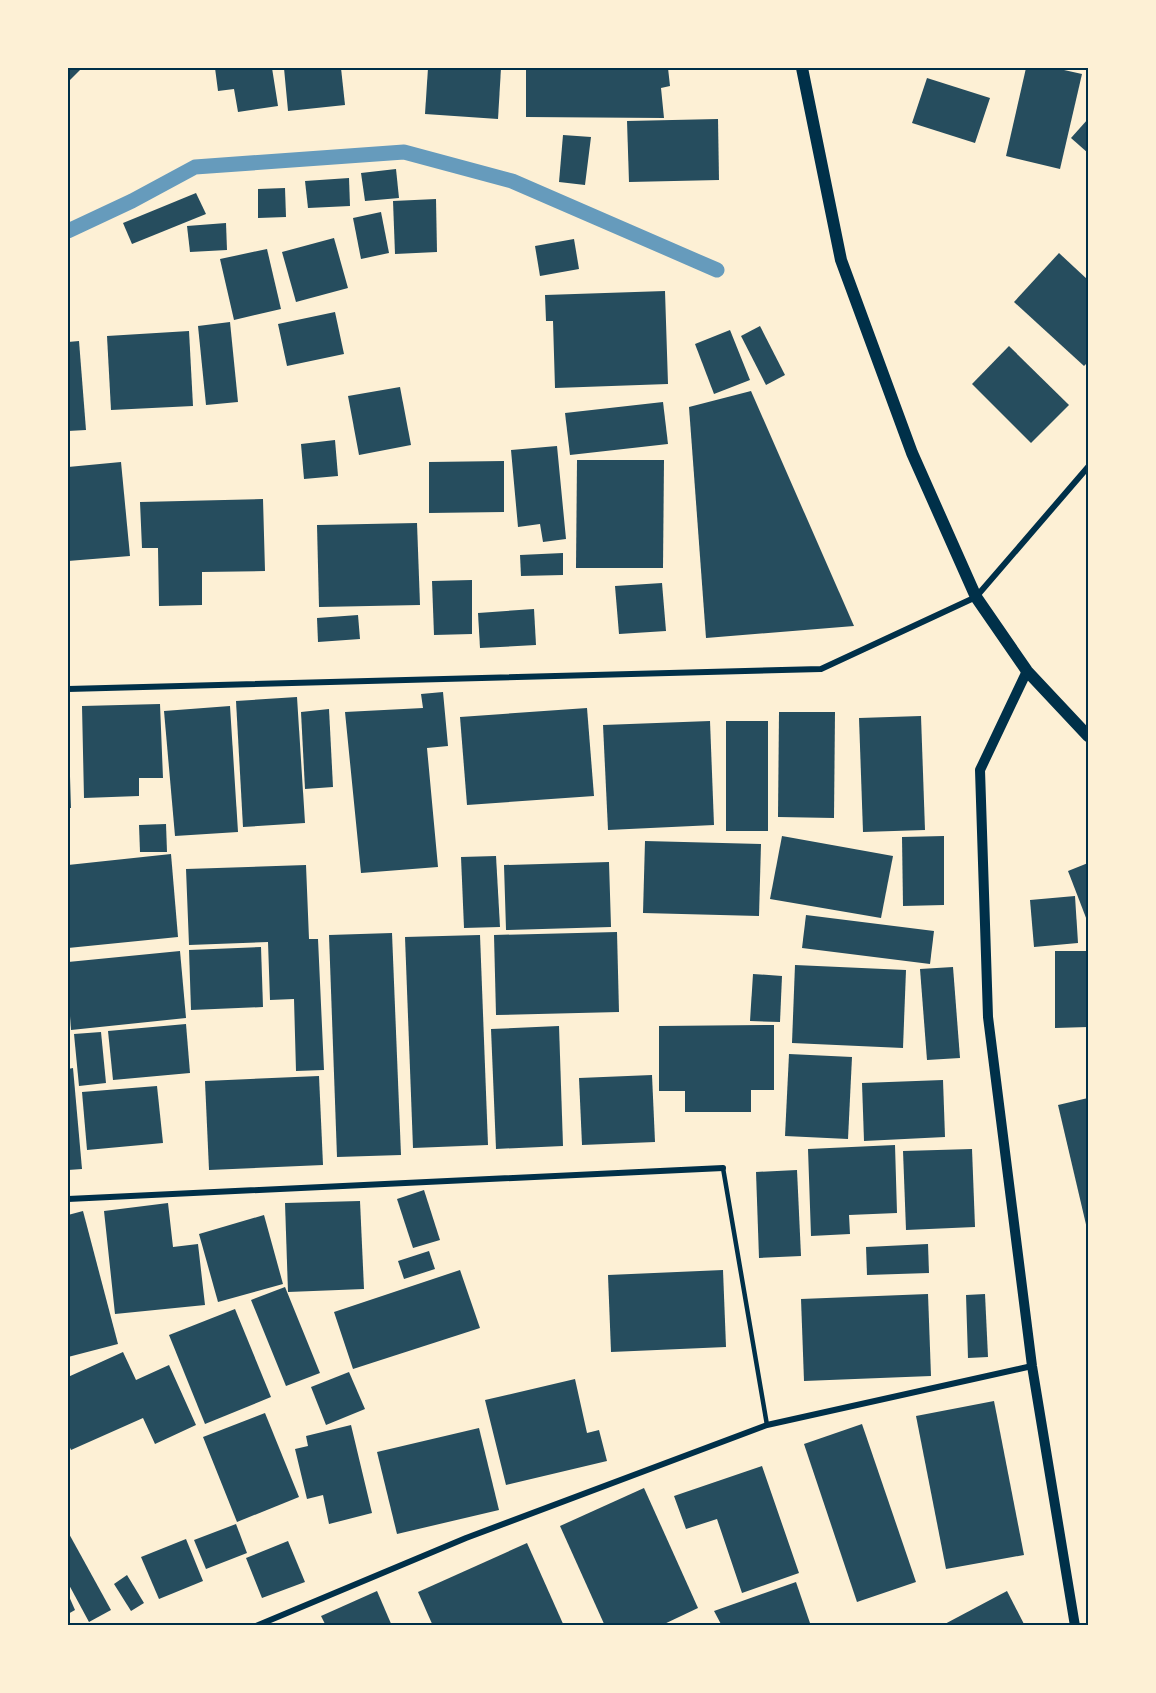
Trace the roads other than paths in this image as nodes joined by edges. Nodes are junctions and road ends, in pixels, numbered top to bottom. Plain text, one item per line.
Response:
1 (802, 68) edge
2 (1089, 467) edge
3 (976, 597) junction
4 (1028, 671) junction
5 (68, 689) edge
6 (1089, 736) edge
7 (723, 1168) joint
8 (68, 1199) edge
9 (1032, 1366) junction
10 (767, 1425) junction
11 (256, 1626) edge
12 (1075, 1626) edge

1 - 3 main road
2 - 3 street
3 - 4 main road
3 - 5 street
4 - 6 main road
4 - 9 street
7 - 8 street
7 - 10 lane
9 - 10 street
9 - 12 street
10 - 11 street

